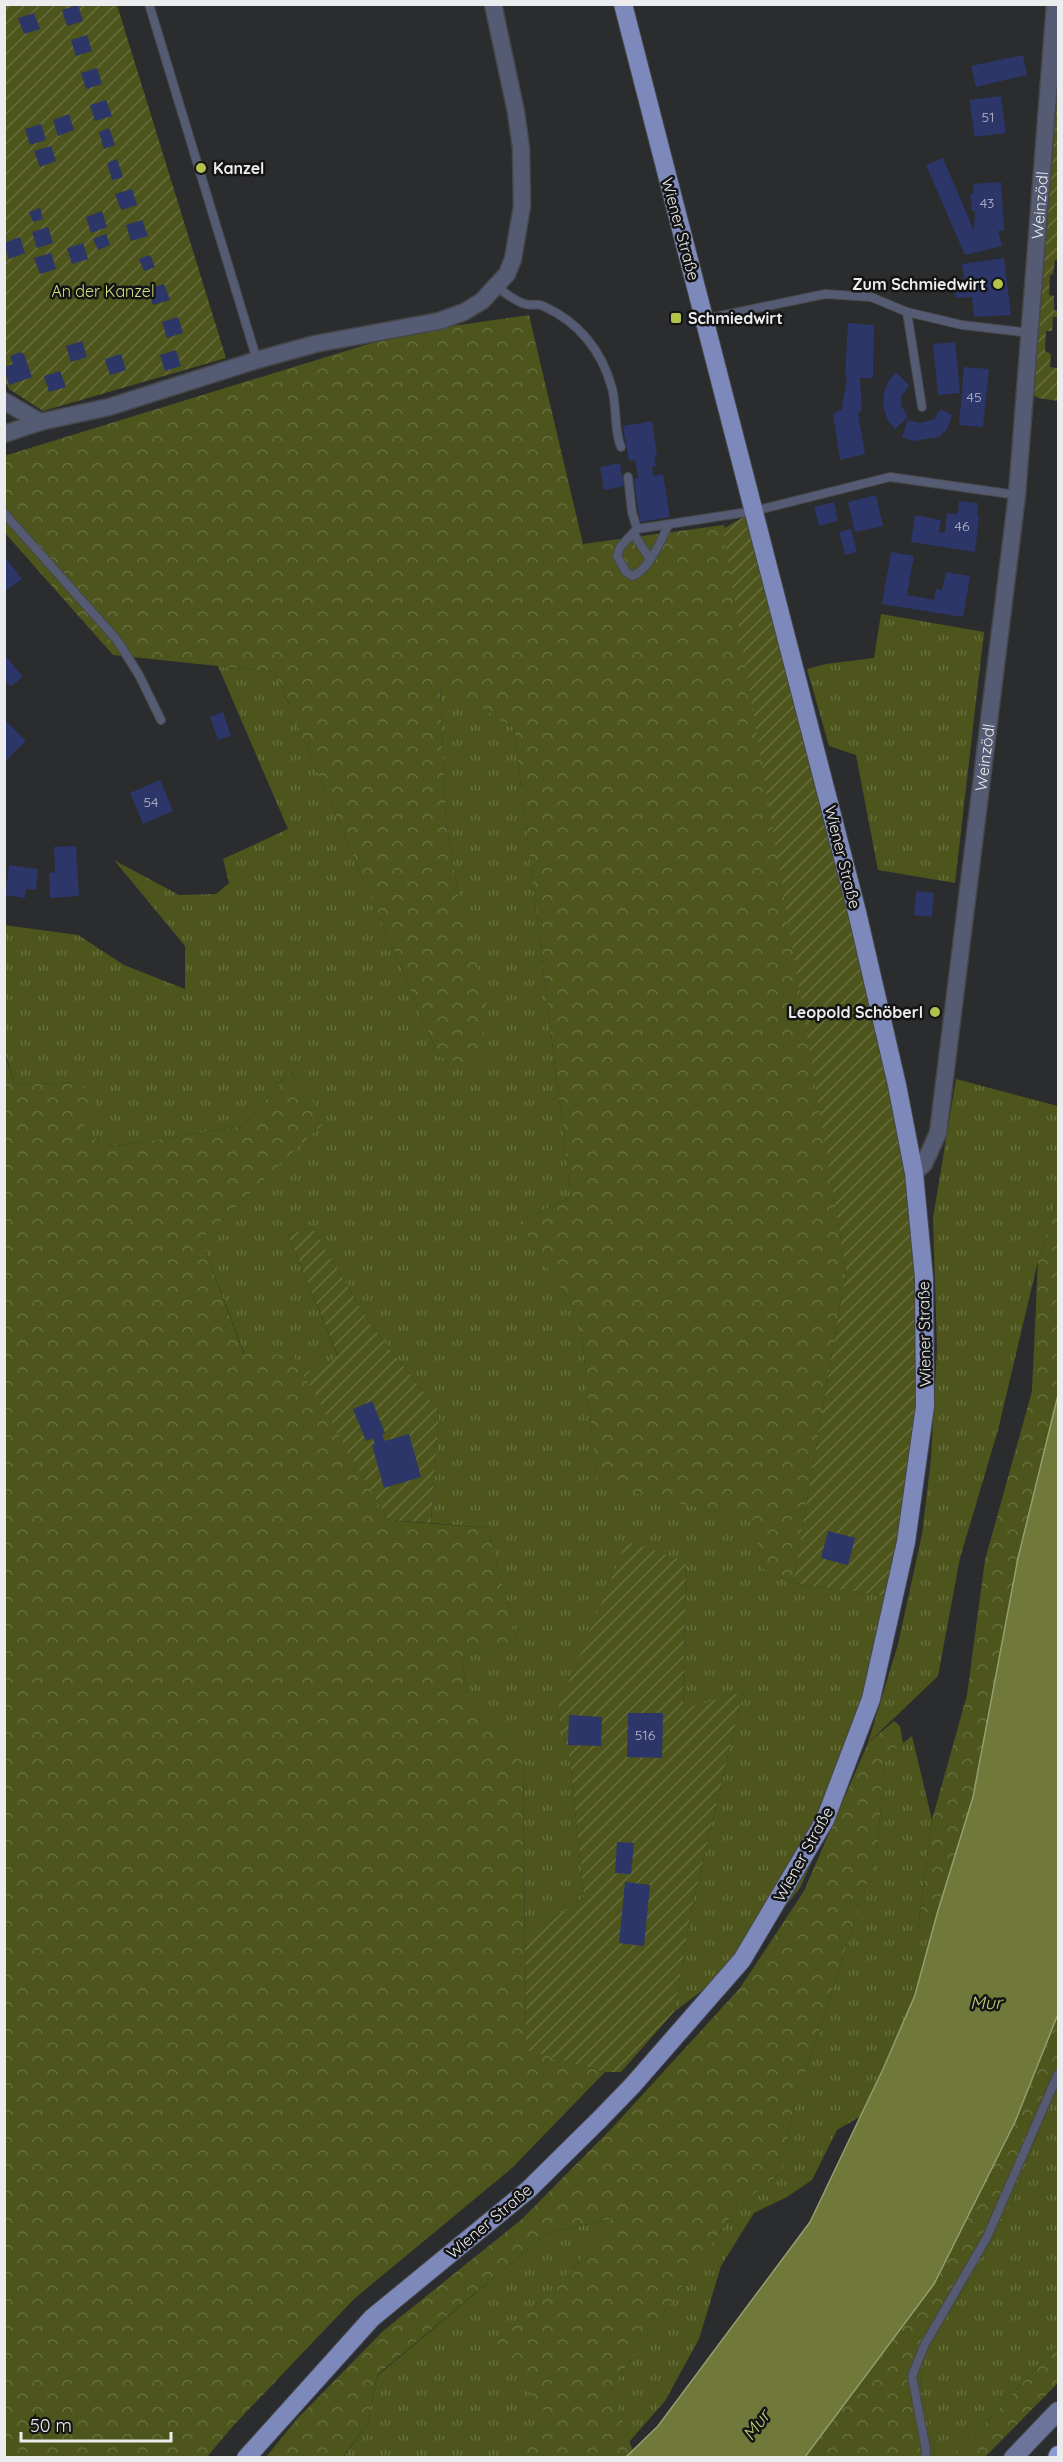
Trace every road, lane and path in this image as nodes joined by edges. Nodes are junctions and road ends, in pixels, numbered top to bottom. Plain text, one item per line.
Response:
1 (149, 4) edge
2 (493, 4) edge
3 (623, 4) edge
4 (1055, 4) edge
5 (497, 288) junction
6 (907, 312) junction
7 (705, 319) junction
8 (1031, 333) junction
9 (257, 360) junction
10 (4, 401) edge
11 (922, 407) dead end
12 (40, 422) junction
13 (4, 434) edge
14 (621, 447) dead end
15 (628, 477) dead end
16 (1017, 495) junction
17 (754, 511) junction
18 (4, 513) edge
19 (669, 524) junction
20 (635, 531) junction
21 (650, 559) junction
22 (160, 720) dead end
23 (915, 1173) junction
24 (1059, 2074) edge
25 (1059, 2411) edge
26 (246, 2457) edge
27 (925, 2457) edge
28 (1013, 2457) edge

1 - 9 lane
2 - 5 street
3 - 7 main road, Wiener Straße
4 - 8 street, Weinzödl
5 - 9 street
5 - 14 lane
6 - 7 lane
6 - 8 lane
6 - 11 lane
7 - 17 main road, Wiener Straße
8 - 16 street, Weinzödl
9 - 12 street
10 - 12 street
12 - 13 street
15 - 20 lane
16 - 17 lane
16 - 23 street, Weinzödl
17 - 19 lane
17 - 23 main road, Wiener Straße
18 - 22 lane
19 - 20 lane
19 - 21 lane
20 - 21 lane
20 - 21 lane
23 - 26 main road, Wiener Straße
24 - 27 lane
25 - 28 main road

